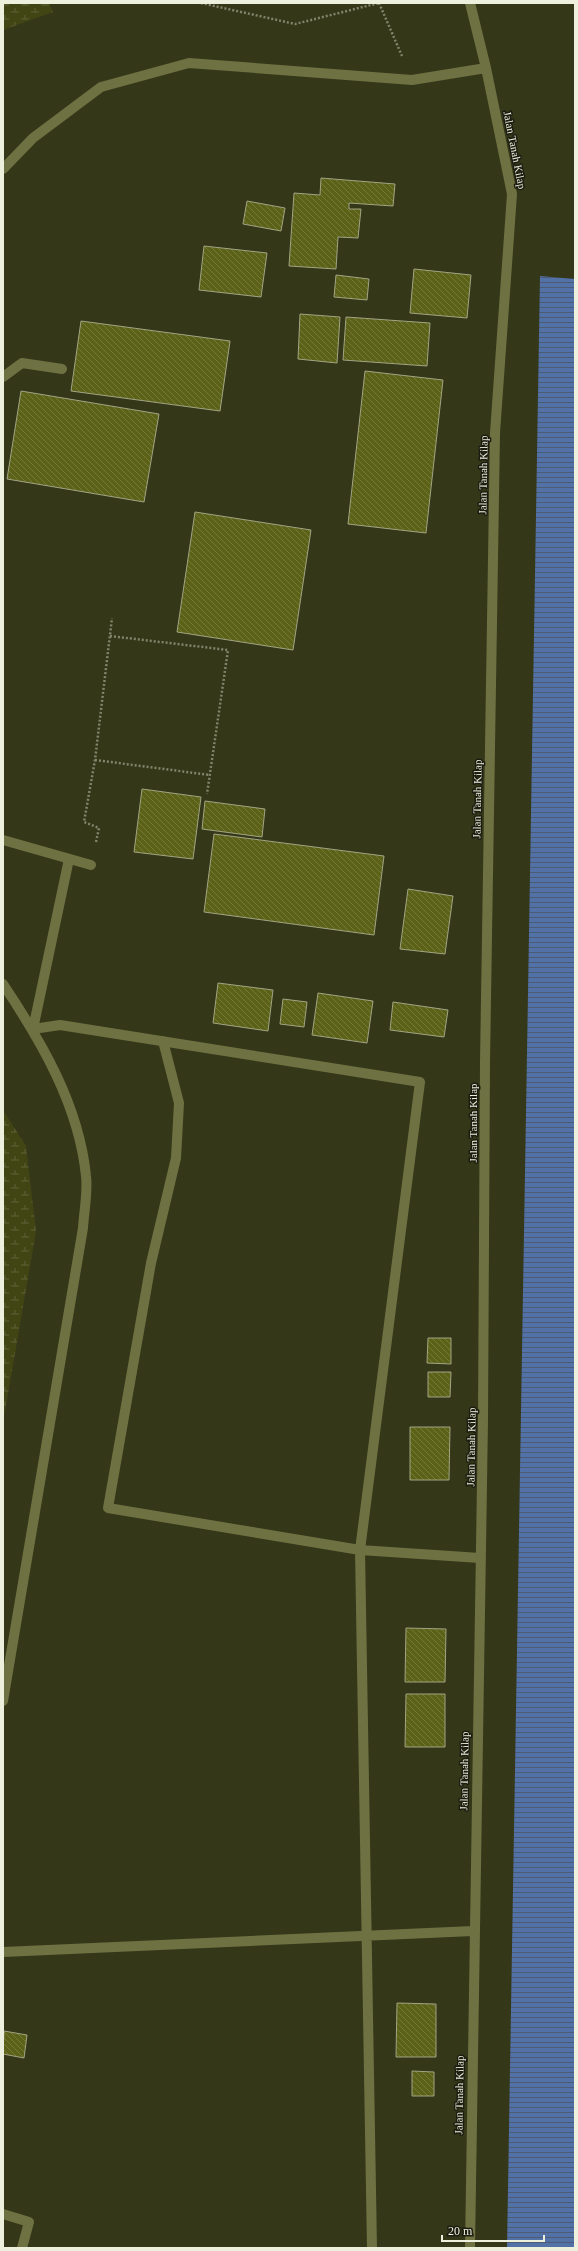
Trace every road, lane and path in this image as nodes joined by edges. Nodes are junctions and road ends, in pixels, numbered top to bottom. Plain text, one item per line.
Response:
1 (201, 3) edge
2 (379, 3) edge
3 (470, 3) edge
4 (486, 68) junction
5 (412, 80) junction
6 (3, 169) edge
7 (62, 370) dead end
8 (3, 377) edge
9 (112, 618) dead end
10 (110, 636) junction
11 (95, 760) junction
12 (210, 775) junction
13 (207, 794) dead end
14 (3, 840) edge
15 (69, 859) junction
16 (91, 865) joint
17 (3, 984) edge
18 (33, 1029) junction
19 (163, 1040) junction
20 (360, 1550) junction
21 (480, 1558) junction
22 (3, 1701) edge
23 (473, 1931) junction
24 (367, 1936) junction
25 (3, 1952) edge
26 (3, 2214) edge
27 (22, 2248) edge
28 (372, 2248) edge
29 (470, 2248) edge

1 - 2 path
2 - 5 path
3 - 4 lane, Jalan Tanah Kilap
4 - 5 lane
4 - 21 lane, Jalan Tanah Kilap
5 - 6 lane
7 - 8 lane
9 - 10 path
10 - 11 path
10 - 12 path
11 - 12 path
11 - 16 path
12 - 13 path
14 - 15 lane
15 - 16 lane
15 - 18 lane
17 - 18 lane
18 - 19 lane
18 - 22 lane
19 - 20 lane
19 - 20 lane
20 - 21 lane
20 - 24 lane
21 - 23 lane, Jalan Tanah Kilap
23 - 24 lane
23 - 29 lane, Jalan Tanah Kilap
24 - 25 lane
24 - 28 lane
26 - 27 lane

